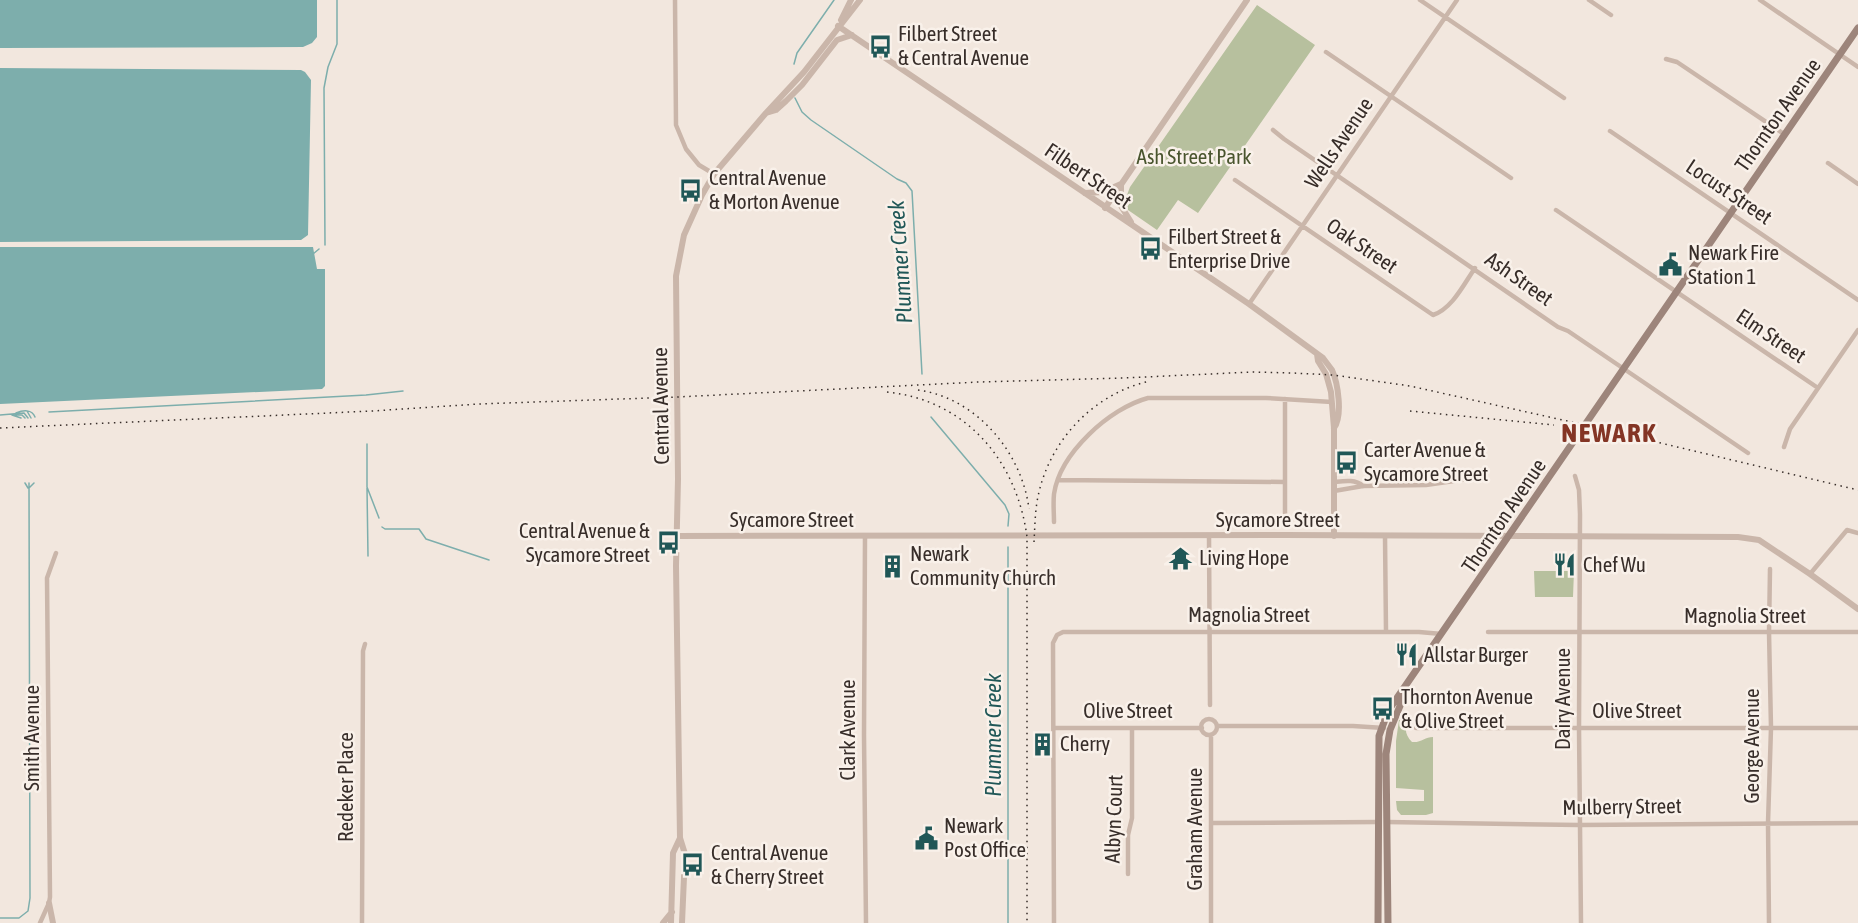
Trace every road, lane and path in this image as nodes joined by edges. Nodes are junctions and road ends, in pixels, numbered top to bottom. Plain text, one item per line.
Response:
1 (675, 0) edge
2 (851, 0) edge
3 (860, 0) edge
4 (1247, 0) edge
5 (1420, 0) edge
6 (1457, 0) edge
7 (1589, 0) edge
8 (1760, 0) edge
9 (1611, 15) dead end
10 (1445, 17) junction
11 (838, 26) junction
12 (1858, 28) edge
13 (852, 35) junction
14 (1326, 52) dead end
15 (1840, 54) junction
16 (1666, 59) dead end
17 (1858, 67) edge
18 (1391, 96) junction
19 (1564, 98) dead end
20 (766, 113) junction
21 (1273, 130) dead end
22 (1610, 131) dead end
23 (1784, 134) junction
24 (1828, 164) dead end
25 (714, 174) junction
26 (1337, 175) junction
27 (1510, 178) dead end
28 (1235, 180) dead end
29 (1121, 184) junction
30 (1858, 184) edge
31 (1084, 193) junction
32 (1105, 208) junction
33 (1556, 210) dead end
34 (1731, 213) junction
35 (1303, 225) junction
36 (1134, 226) junction
37 (1475, 268) junction
38 (1677, 292) junction
39 (1858, 300) edge
40 (1249, 304) junction
41 (1858, 330) edge
42 (1624, 369) junction
43 (1330, 375) junction
44 (1818, 388) junction
45 (1285, 399) junction
46 (1332, 402) junction
47 (1334, 428) junction
48 (1784, 447) dead end
49 (1748, 453) dead end
50 (1575, 476) dead end
51 (1482, 477) dead end
52 (1058, 480) junction
53 (1285, 482) junction
54 (1334, 482) junction
55 (1363, 486) junction
56 (1334, 491) junction
57 (1285, 521) dead end
58 (1054, 522) dead end
59 (1858, 533) edge
60 (676, 536) junction
61 (1209, 536) junction
62 (1334, 536) junction
63 (1385, 536) junction
64 (1509, 536) junction
65 (1580, 536) junction
66 (865, 537) junction
67 (56, 553) dead end
68 (1770, 569) dead end
69 (1810, 574) junction
70 (1858, 609) edge
71 (1209, 632) junction
72 (1386, 632) junction
73 (1488, 632) dead end
74 (1769, 632) junction
75 (1858, 632) edge
76 (1580, 633) junction
77 (1442, 634) junction
78 (365, 644) dead end
79 (1400, 695) junction
80 (1210, 705) dead end
81 (1217, 726) junction
82 (1381, 727) junction
83 (1054, 728) junction
84 (1132, 728) junction
85 (1202, 728) junction
86 (1416, 728) dead end
87 (1579, 728) junction
88 (1771, 728) junction
89 (1858, 728) edge
90 (1390, 730) junction
91 (1211, 735) junction
92 (1378, 822) junction
93 (1387, 822) junction
94 (1858, 822) edge
95 (1212, 823) junction
96 (1768, 824) junction
97 (1579, 825) junction
98 (680, 838) junction
99 (1128, 874) dead end
100 (49, 903) junction
101 (672, 911) junction
102 (683, 914) junction
103 (1377, 921) edge
104 (40, 923) edge
105 (53, 923) edge
106 (362, 923) edge
107 (663, 923) edge
108 (671, 923) edge
109 (682, 923) edge
110 (688, 923) edge
111 (866, 923) edge
112 (1054, 923) edge
113 (1211, 923) edge
114 (1388, 923) edge
115 (1581, 923) edge
116 (1769, 923) edge

1 - 25 street
2 - 11 street, Central Avenue
3 - 11 street, Central Avenue
4 - 29 street
5 - 10 street
6 - 10 street, Wells Avenue
7 - 9 street
8 - 15 street
10 - 18 street, Wells Avenue
10 - 19 street
11 - 13 street, Filbert Street
11 - 20 street, Central Avenue
12 - 15 main road, Thornton Avenue
13 - 20 street
13 - 31 street, Filbert Street
14 - 18 street
15 - 17 street
15 - 23 main road, Thornton Avenue
16 - 23 street
18 - 26 street, Wells Avenue
18 - 27 street
20 - 25 street, Central Avenue
21 - 26 street, Ash Street
22 - 34 street, Locust Street
23 - 34 main road, Thornton Avenue
24 - 30 street
25 - 60 street, Central Avenue
26 - 35 street, Wells Avenue
26 - 37 street, Ash Street
28 - 35 street, Oak Street
29 - 31 street
29 - 32 street
29 - 36 street
31 - 32 street, Filbert Street
32 - 36 street, Filbert Street
33 - 38 street, Elm Street
34 - 38 main road, Thornton Avenue
34 - 39 street, Locust Street
35 - 37 street, Oak Street
35 - 40 street, Wells Avenue
36 - 40 street, Filbert Street
37 - 42 street, Ash Street
38 - 42 main road, Thornton Avenue
38 - 44 street, Elm Street
40 - 43 street, Filbert Street
41 - 44 street
42 - 49 street, Ash Street
42 - 64 main road, Thornton Avenue
43 - 46 street
43 - 47 street
44 - 48 street
45 - 46 street
45 - 52 street
45 - 53 street
46 - 47 street
47 - 54 street
50 - 65 street, Dairy Avenue
51 - 55 street
52 - 53 street
52 - 58 street
53 - 57 street
54 - 55 street
54 - 56 street
55 - 56 street
56 - 62 street
59 - 69 street
60 - 66 street, Sycamore Street
60 - 98 street, Central Avenue
61 - 62 street, Sycamore Street
61 - 66 street, Sycamore Street
61 - 71 street
62 - 63 street, Sycamore Street
63 - 64 street, Sycamore Street
63 - 72 street
64 - 65 street, Sycamore Street
64 - 77 main road, Thornton Avenue
65 - 69 street, Sycamore Street
65 - 76 street, Dairy Avenue
66 - 111 street, Clark Avenue
67 - 100 street, Smith Avenue
68 - 74 street, George Avenue
69 - 70 street, Sycamore Street
71 - 72 street, Magnolia Street
71 - 80 street
71 - 83 street, Magnolia Street
72 - 77 street, Magnolia Street
73 - 76 street, Magnolia Street
74 - 75 street, Magnolia Street
74 - 76 street, Magnolia Street
74 - 88 street, George Avenue
76 - 87 street, Dairy Avenue
77 - 79 main road, Thornton Avenue
78 - 106 street, Redeker Place
79 - 82 main road, Thornton Avenue
79 - 90 main road, Thornton Avenue
81 - 82 street, Olive Street
81 - 85 street, Olive Street
81 - 91 street
82 - 90 street, Olive Street
82 - 92 main road, Thornton Avenue
83 - 84 street, Olive Street
83 - 112 street
84 - 85 street, Olive Street
84 - 99 street, Albyn Court
85 - 91 street, Olive Street
86 - 87 street, Olive Street
87 - 88 street, Olive Street
87 - 97 street, Dairy Avenue
88 - 89 street, Olive Street
88 - 96 street, George Avenue
90 - 93 main road, Thornton Avenue
91 - 95 street, Graham Avenue
92 - 95 street
92 - 103 main road, Thornton Avenue
93 - 97 street, Mulberry Street
93 - 114 main road, Thornton Avenue
94 - 96 street, Mulberry Street
95 - 113 street, Graham Avenue
96 - 97 street, Mulberry Street
96 - 116 street, George Avenue
97 - 115 street, Dairy Avenue
98 - 101 street, Central Avenue
98 - 102 street, Central Avenue
100 - 104 street, Smith Avenue
100 - 105 street
101 - 107 street
101 - 108 street, Central Avenue
102 - 109 street, Central Avenue
102 - 110 street

